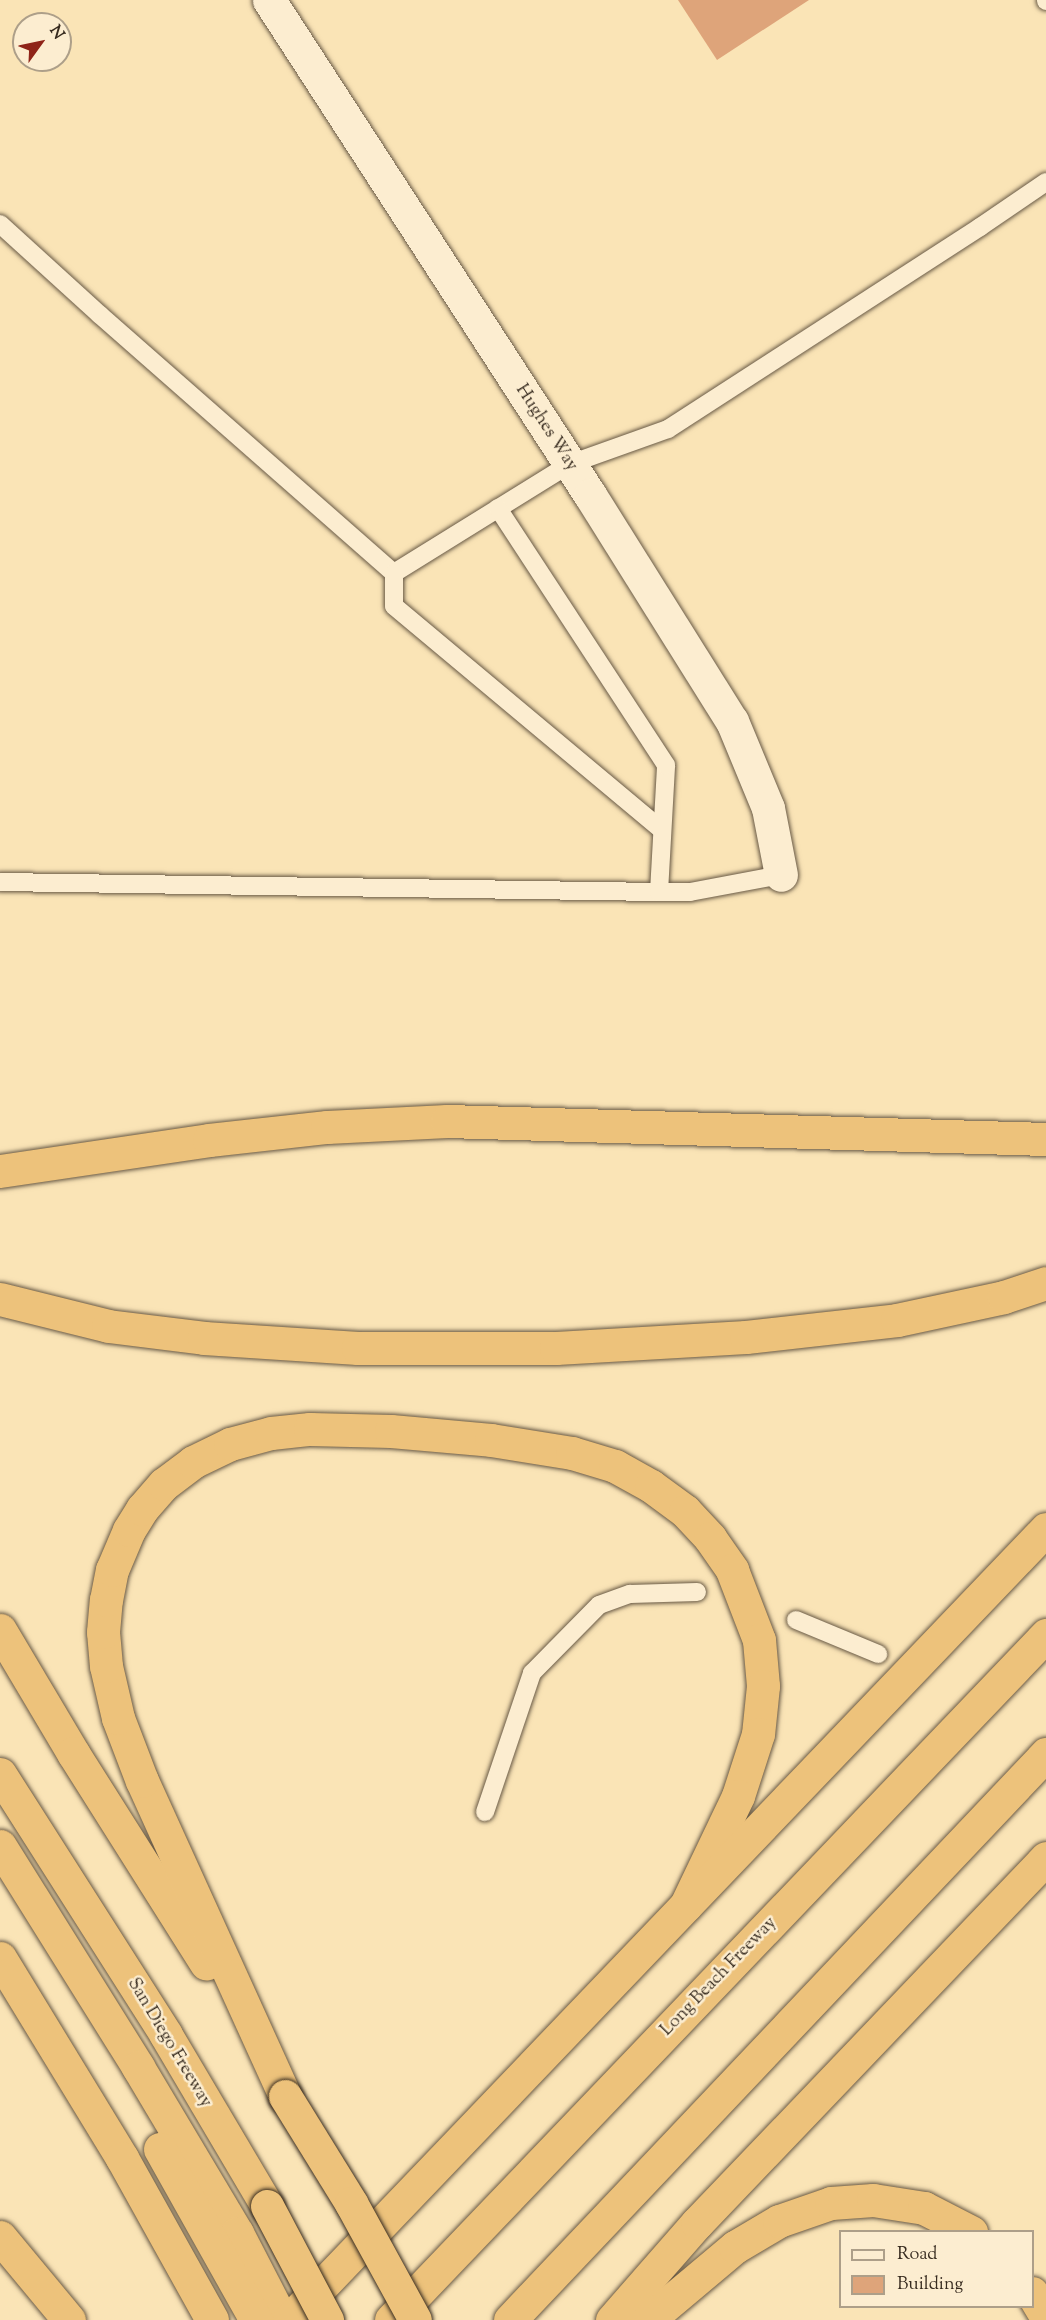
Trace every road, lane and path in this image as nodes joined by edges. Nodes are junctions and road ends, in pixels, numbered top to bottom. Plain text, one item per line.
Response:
1 (269, 0) edge
2 (1046, 182) edge
3 (0, 224) edge
4 (570, 464) junction
5 (498, 508) junction
6 (394, 573) junction
7 (662, 830) junction
8 (781, 875) joint
9 (0, 882) edge
10 (659, 892) junction
11 (1046, 1139) edge
12 (0, 1171) edge
13 (1046, 1283) edge
14 (0, 1299) edge
15 (1046, 1529) edge
16 (697, 1592) dead end
17 (796, 1620) dead end
18 (0, 1630) edge
19 (1046, 1635) edge
20 (878, 1654) dead end
21 (1046, 1754) edge
22 (0, 1774) edge
23 (485, 1812) dead end
24 (0, 1846) edge
25 (1046, 1858) edge
26 (0, 1889) edge
27 (686, 1905) junction
28 (0, 1958) edge
29 (285, 2096) junction
30 (967, 2230) edge
31 (0, 2237) edge
32 (1034, 2296) edge
33 (1046, 2316) edge
34 (69, 2320) edge
35 (212, 2320) edge
36 (256, 2320) edge
37 (282, 2320) edge
38 (289, 2320) edge
39 (327, 2320) edge
40 (391, 2320) edge
41 (415, 2320) edge
42 (510, 2320) edge
43 (612, 2320) edge
44 (648, 2320) edge

1 - 4 street, Hughes Way
2 - 4 lane
3 - 6 lane
4 - 5 lane
4 - 8 street, Hughes Way
5 - 6 lane
5 - 7 lane
6 - 7 lane
7 - 10 lane
8 - 10 lane
9 - 10 lane
11 - 12 highway
13 - 14 highway
15 - 27 highway
16 - 23 lane
17 - 20 lane
18 - 29 highway
19 - 40 highway, Long Beach Freeway
21 - 42 highway
22 - 39 highway, San Diego Freeway, bridge
24 - 37 highway
25 - 43 highway
26 - 36 highway
27 - 29 highway
27 - 38 highway
28 - 35 highway
29 - 41 highway, bridge
30 - 44 highway
31 - 34 highway
32 - 33 highway

